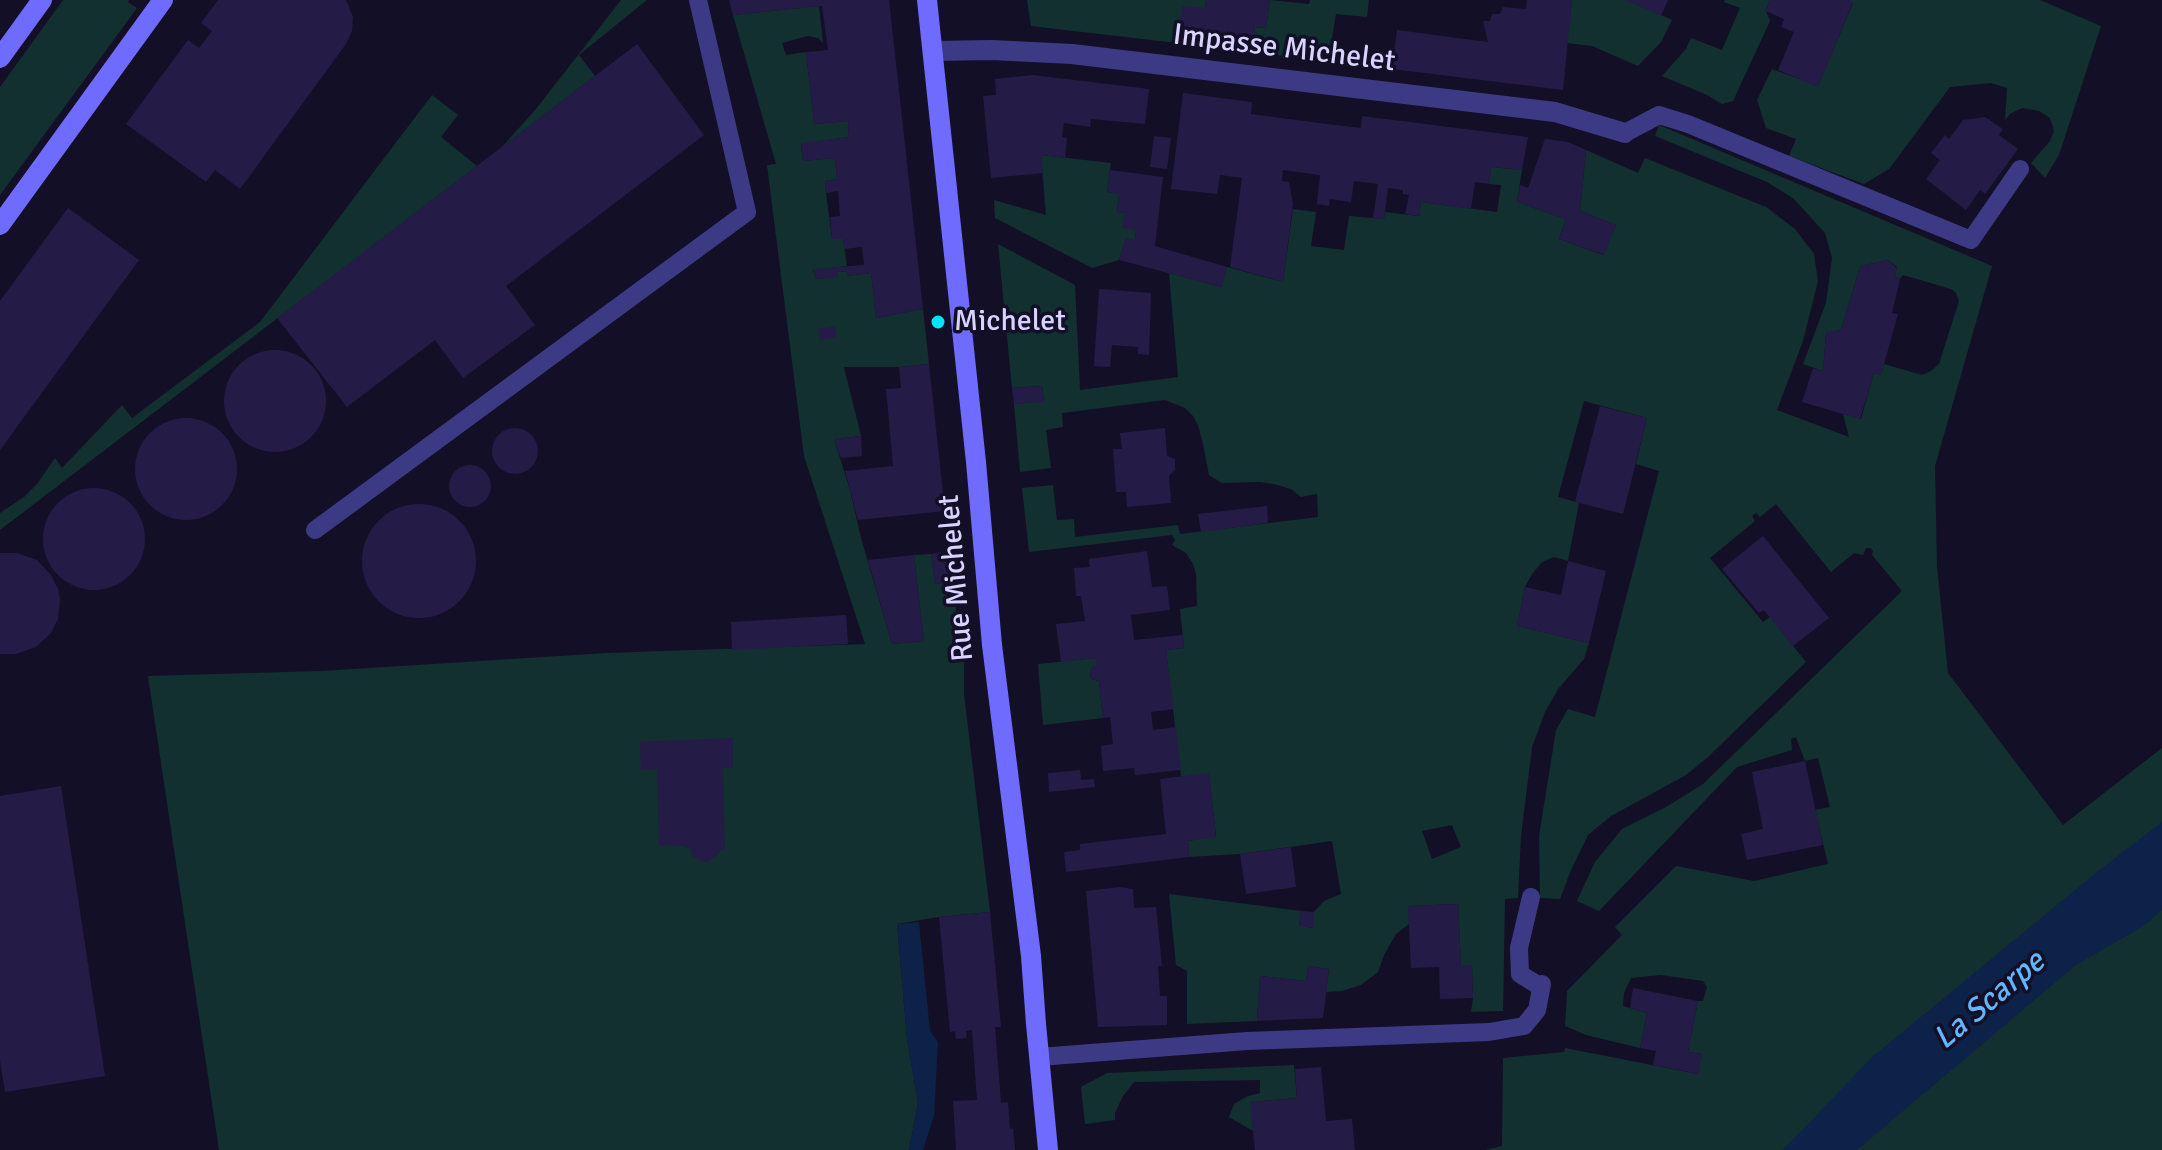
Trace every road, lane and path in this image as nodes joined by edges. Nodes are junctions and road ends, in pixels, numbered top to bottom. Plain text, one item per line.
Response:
1 (42, 0) edge
2 (163, 0) edge
3 (698, 0) edge
4 (927, 0) edge
5 (933, 51) junction
6 (0, 58) edge
7 (1625, 133) joint
8 (2020, 169) dead end
9 (0, 225) edge
10 (315, 530) dead end
11 (1531, 897) dead end
12 (1039, 1057) junction
13 (1048, 1150) edge

1 - 6 main road
2 - 9 main road
3 - 10 lane
4 - 5 main road, Rue Michelet
5 - 7 street, Impasse Michelet
5 - 12 main road, Rue Michelet
7 - 8 lane
11 - 12 lane
12 - 13 main road, Rue Michelet

